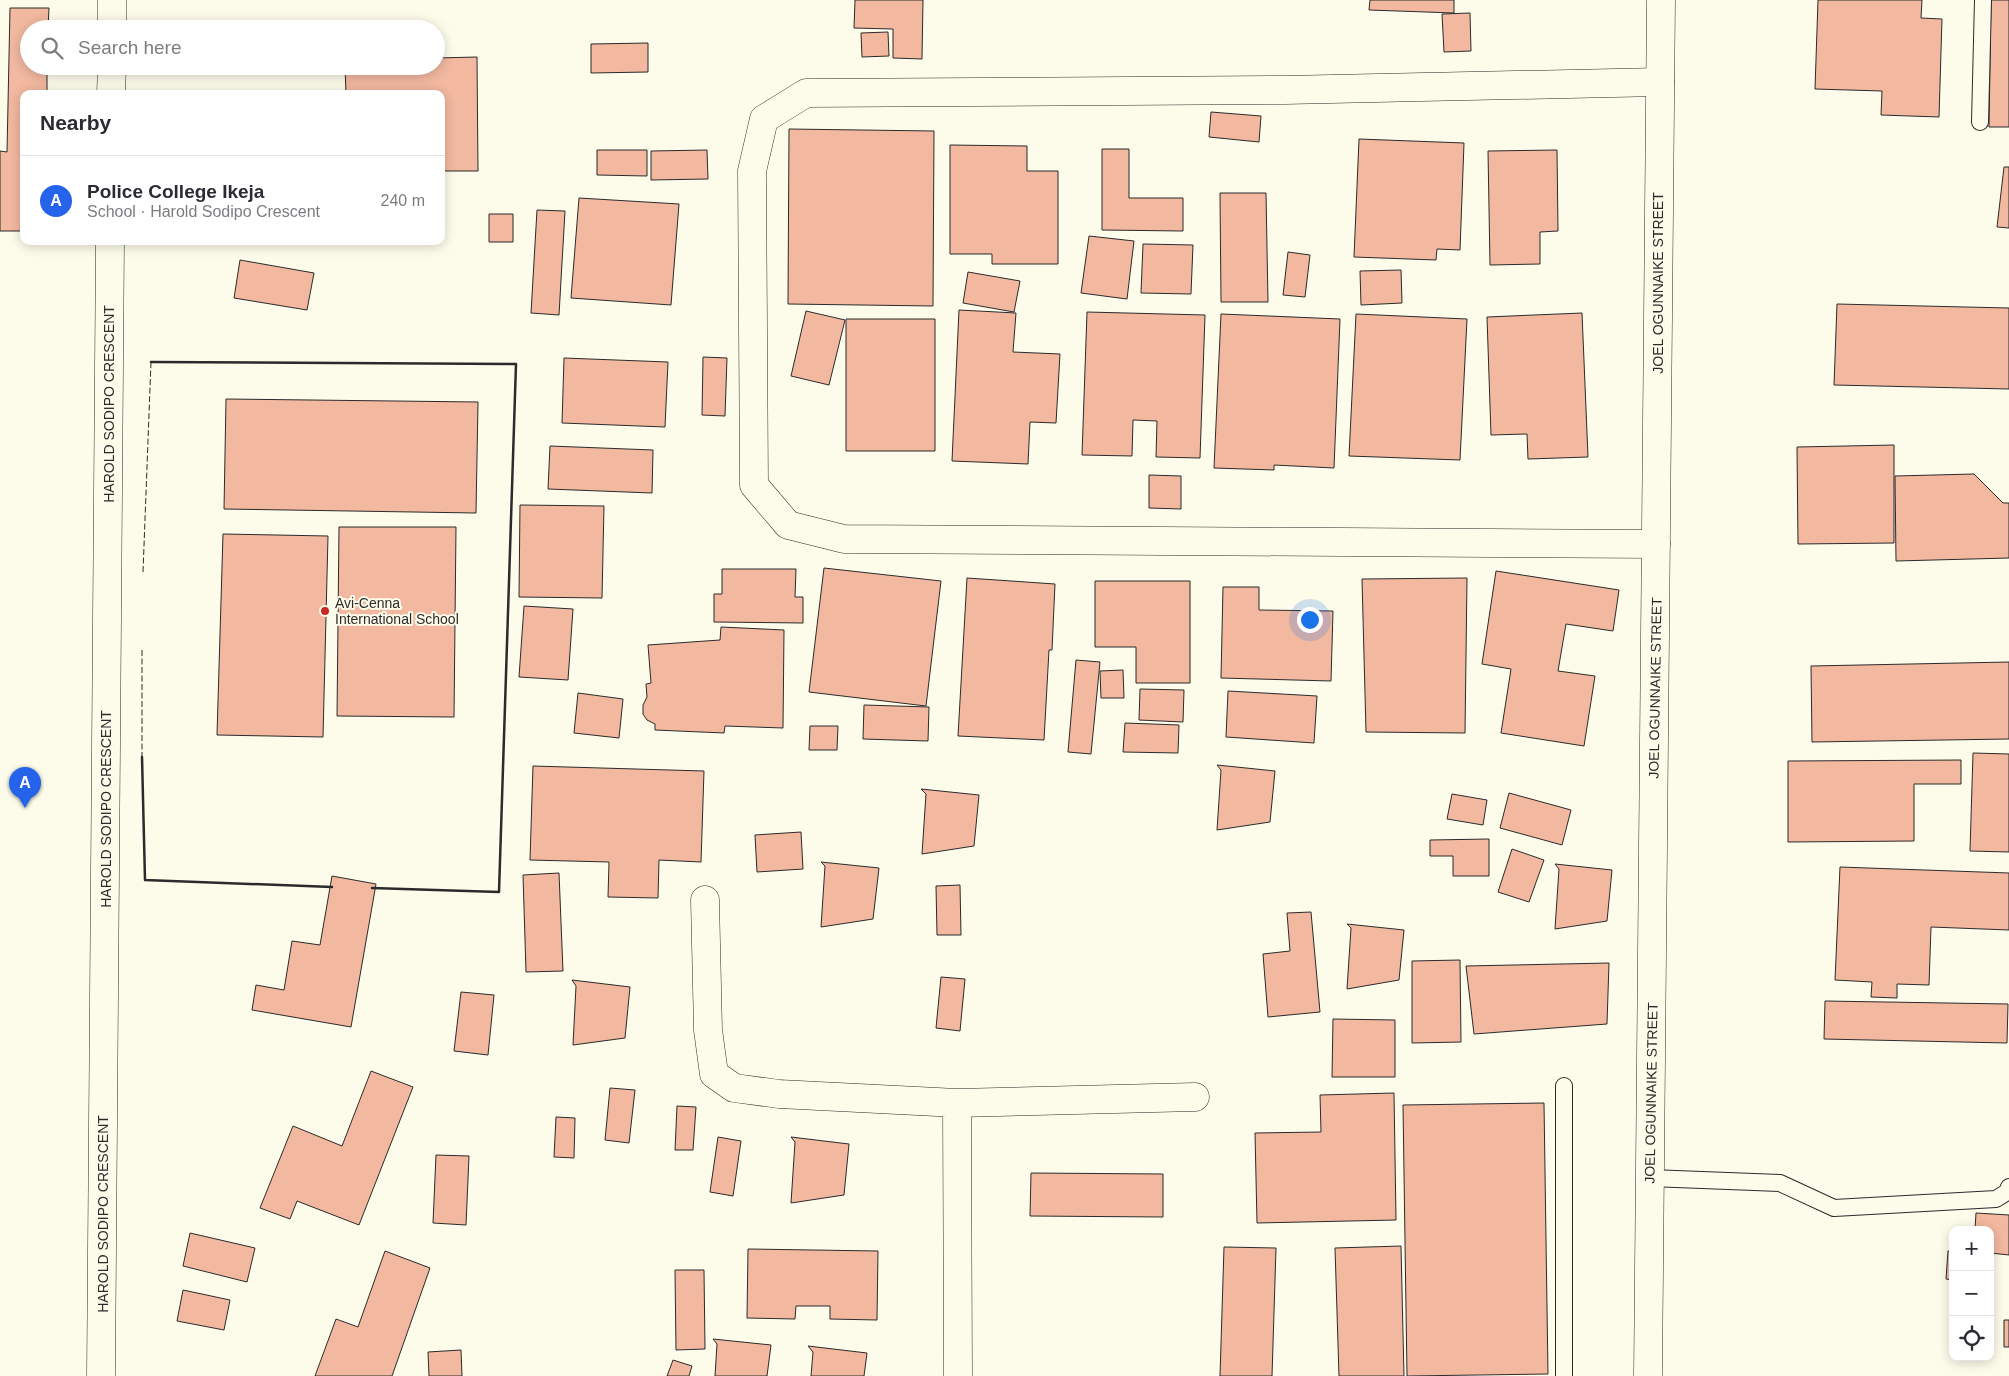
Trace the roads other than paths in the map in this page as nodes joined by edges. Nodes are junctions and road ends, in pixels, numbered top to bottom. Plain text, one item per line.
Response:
1 (112, 0) edge
2 (1661, 0) edge
3 (1983, 0) edge
4 (112, 20) edge
5 (112, 75) edge
6 (1660, 82) junction
7 (111, 90) edge
8 (1980, 122) dead end
9 (110, 245) edge
10 (1656, 544) junction
11 (705, 900) dead end
12 (1564, 1086) dead end
13 (1195, 1097) dead end
14 (956, 1103) junction
15 (1650, 1178) junction
16 (2009, 1187) edge
17 (101, 1376) edge
18 (958, 1376) edge
19 (1564, 1376) edge
20 (1648, 1376) edge

1 - 4 street
2 - 6 street, JOEL OGUNNAIKE STREET
3 - 8 lane
5 - 7 street
6 - 10 street, JOEL OGUNNAIKE STREET
6 - 10 street
9 - 17 street, HAROLD SODIPO CRESCENT
10 - 15 street, JOEL OGUNNAIKE STREET
11 - 14 street
12 - 19 lane
13 - 14 street
14 - 18 street
15 - 16 lane
15 - 20 street, JOEL OGUNNAIKE STREET

